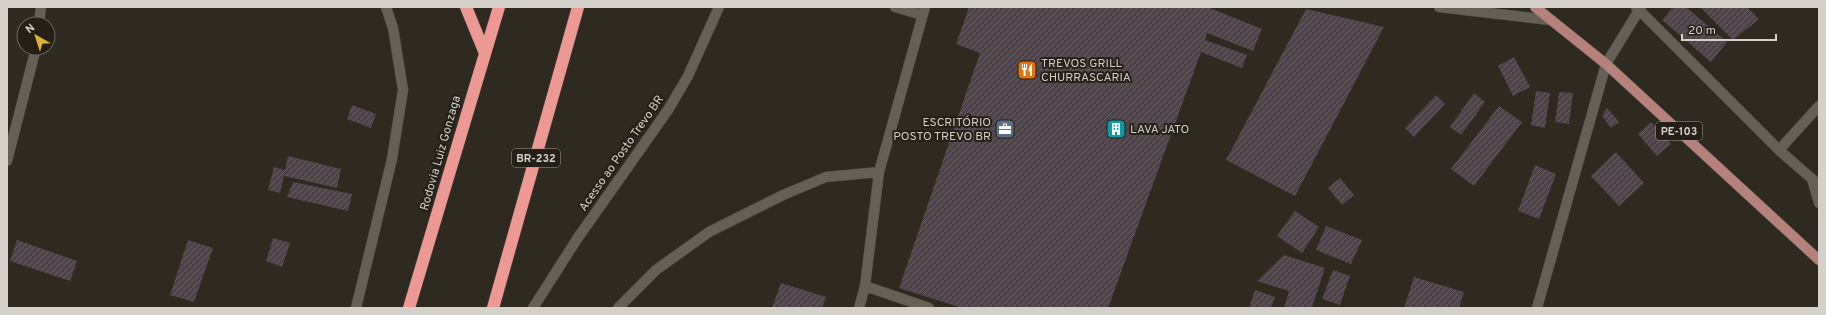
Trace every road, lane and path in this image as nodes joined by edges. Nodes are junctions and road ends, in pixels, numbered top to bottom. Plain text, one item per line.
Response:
1 (386, 7) edge
2 (466, 7) edge
3 (499, 7) edge
4 (578, 7) edge
5 (719, 7) edge
6 (895, 7) edge
7 (1439, 7) edge
8 (1535, 7) edge
9 (1638, 8) edge
10 (924, 11) edge
11 (1550, 20) junction
12 (484, 52) junction
13 (34, 56) edge
14 (1606, 64) junction
15 (1819, 106) edge
16 (1779, 150) junction
17 (7, 162) edge
18 (879, 172) junction
19 (1816, 182) edge
20 (1819, 203) edge
21 (1819, 260) edge
22 (865, 286) junction
23 (356, 308) edge
24 (409, 308) edge
25 (493, 308) edge
26 (533, 308) edge
27 (618, 308) edge
28 (859, 308) edge
29 (929, 308) edge
30 (1537, 308) edge

1 - 23 street
2 - 12 highway
3 - 12 highway, Rodovia Luiz Gonzaga
4 - 25 highway, BR-232
5 - 26 street, Acesso ao Posto Trevo BR
6 - 10 street
7 - 11 street
8 - 11 main road, PE-103
9 - 14 street
9 - 16 street
10 - 18 street
11 - 14 main road, PE-103
12 - 24 highway, Rodovia Luiz Gonzaga
13 - 17 street
14 - 21 main road, PE-103
14 - 30 street
15 - 16 street
16 - 19 street
18 - 22 street
18 - 27 street
19 - 20 street
22 - 28 street
22 - 29 street

